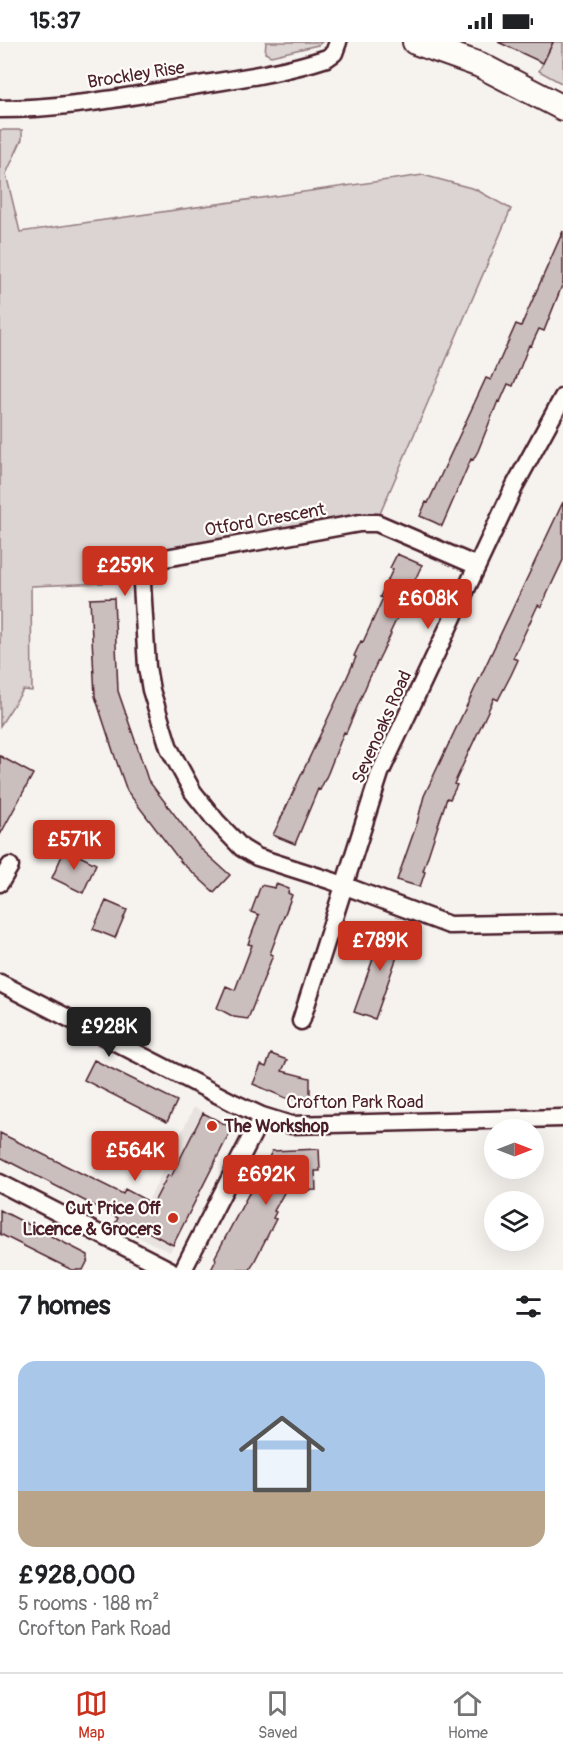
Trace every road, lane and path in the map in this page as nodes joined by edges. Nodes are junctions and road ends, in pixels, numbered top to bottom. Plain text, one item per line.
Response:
1 (338, 42) edge
2 (415, 42) edge
3 (563, 108) edge
4 (0, 109) edge
5 (563, 397) edge
6 (477, 566) junction
7 (10, 867) dead end
8 (0, 883) edge
9 (344, 886) junction
10 (563, 923) edge
11 (0, 983) edge
12 (301, 1021) dead end
13 (262, 1116) junction
14 (563, 1118) edge
15 (0, 1183) edge
16 (170, 1270) edge
17 (183, 1270) edge

1 - 4 street, Brockley Rise
2 - 3 main road
5 - 6 street, Sevenoaks Road
6 - 9 street, Sevenoaks Road
6 - 9 street, Otford Crescent
7 - 8 street
9 - 10 street
9 - 12 street, Sevenoaks Road
11 - 13 street, Crofton Park Road
13 - 14 street, Crofton Park Road
13 - 17 street
15 - 16 street

